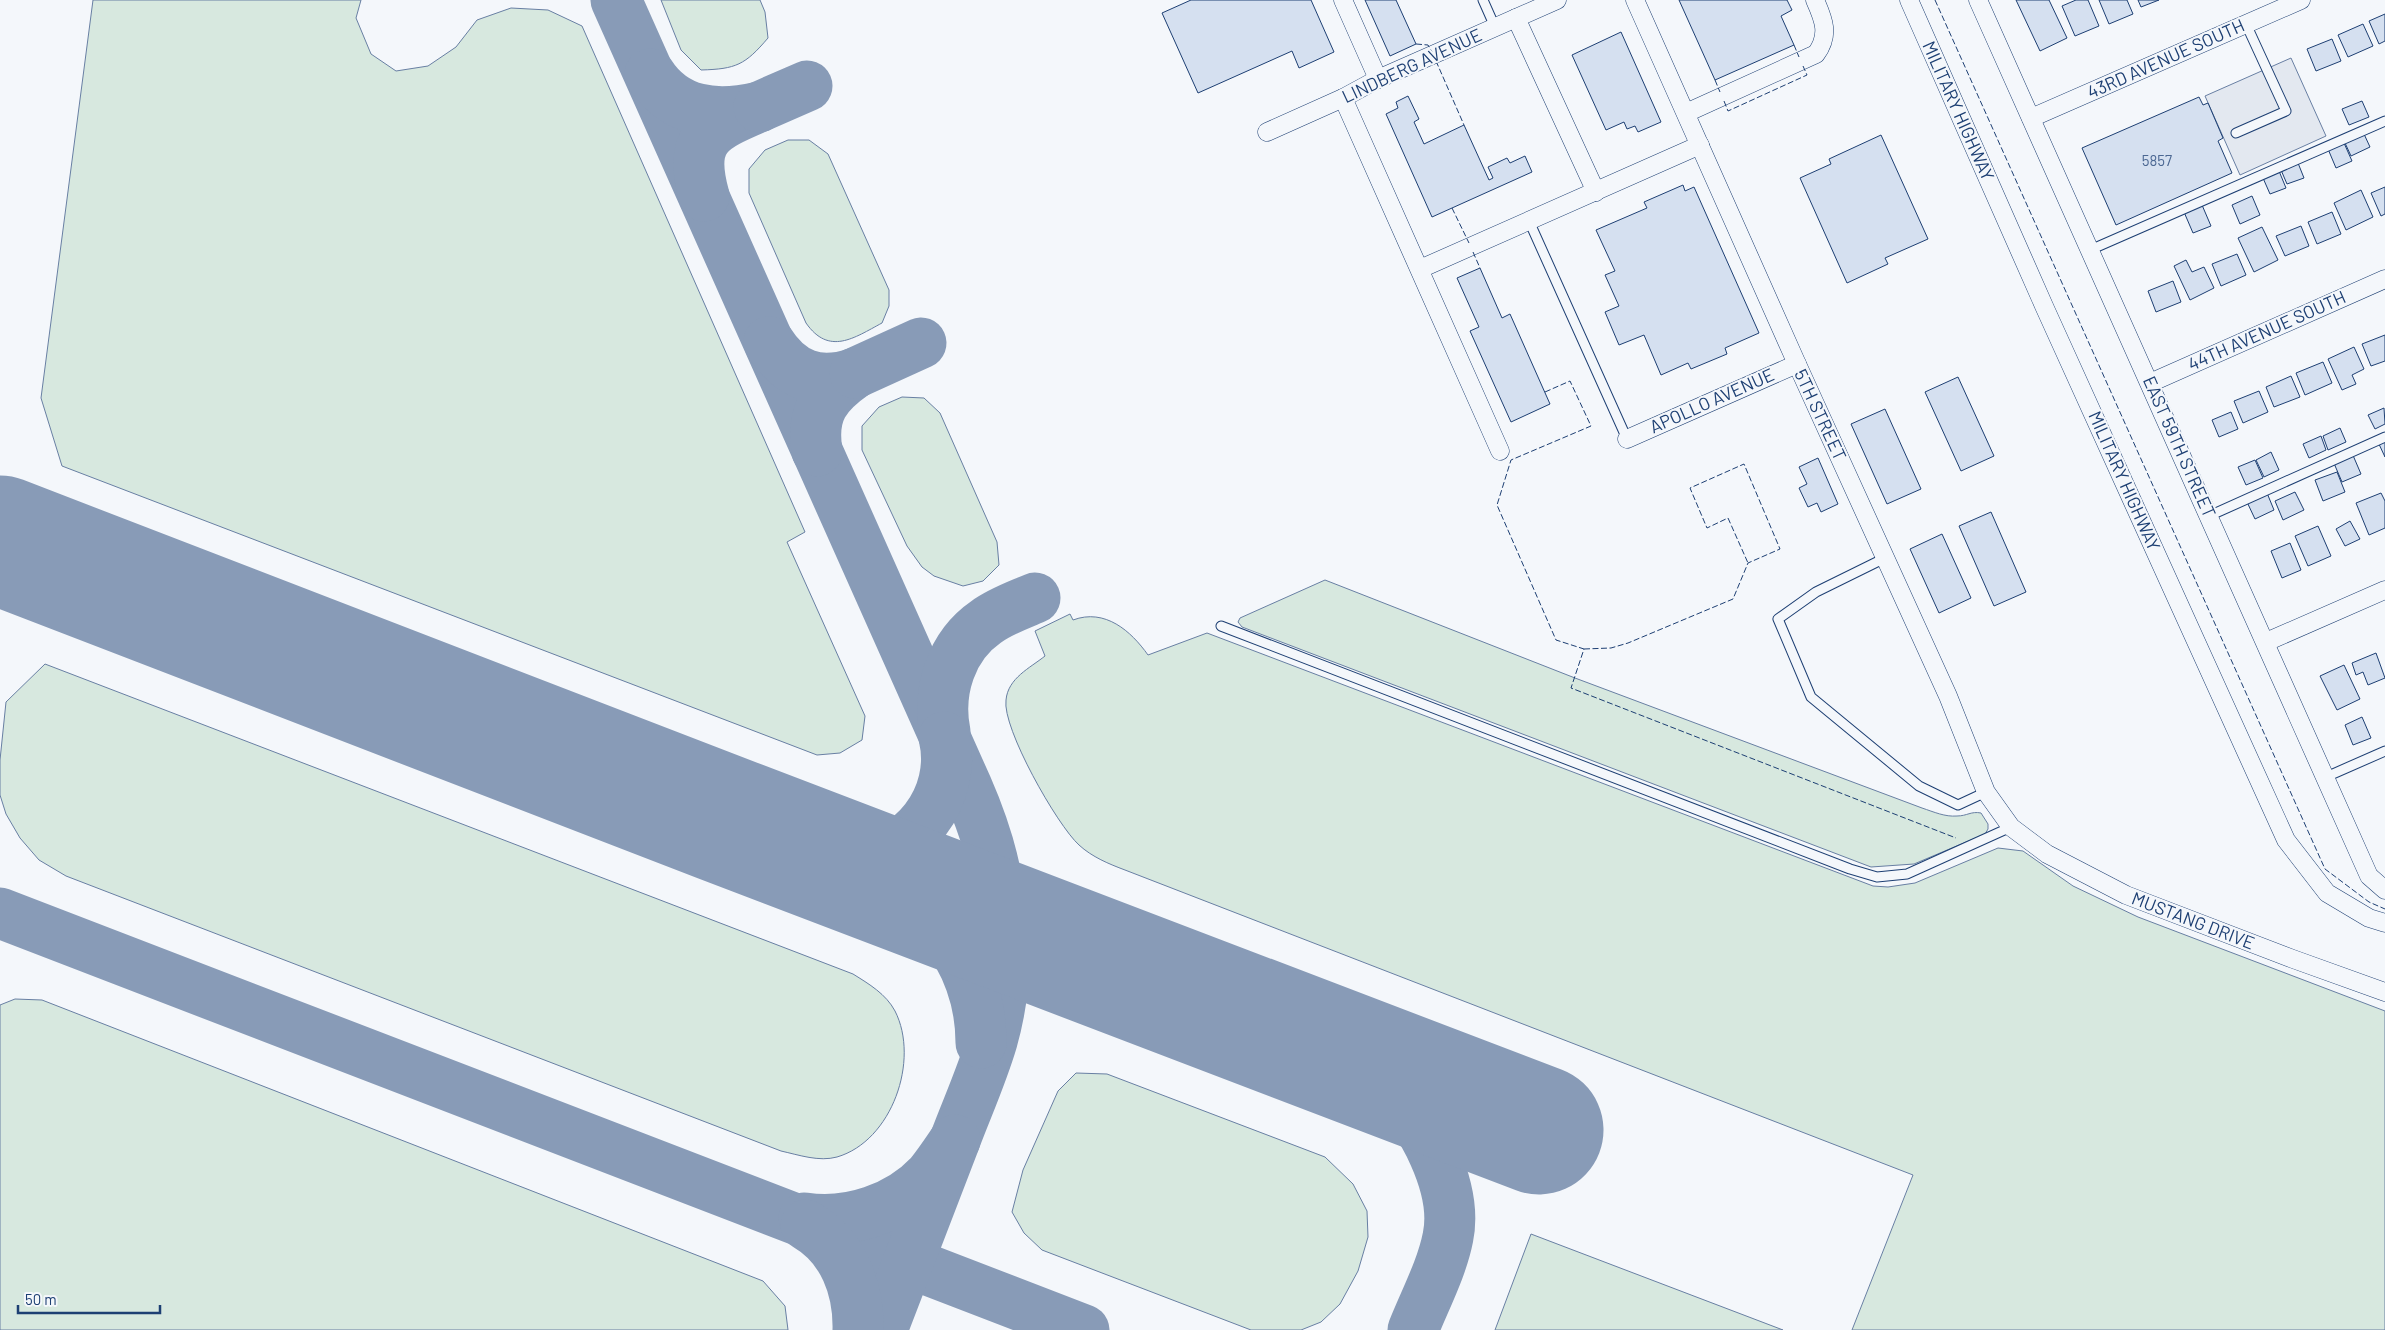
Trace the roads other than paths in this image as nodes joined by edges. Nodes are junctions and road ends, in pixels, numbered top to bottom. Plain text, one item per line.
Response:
1 (1343, 0) edge
2 (1483, 0) edge
3 (1557, 0) edge
4 (1635, 0) edge
5 (1815, 0) edge
6 (1910, 0) edge
7 (1978, 0) edge
8 (2301, 0) edge
9 (1516, 18) junction
10 (2246, 24) junction
11 (1495, 28) junction
12 (1378, 78) junction
13 (1343, 98) junction
14 (1686, 113) junction
15 (2031, 118) junction
16 (2385, 121) edge
17 (1267, 132) dead end
18 (2236, 133) dead end
19 (1700, 145) junction
20 (1596, 192) junction
21 (1528, 221) junction
22 (2090, 250) junction
23 (1420, 270) junction
24 (2385, 279) edge
25 (1797, 364) junction
26 (2150, 383) junction
27 (2385, 437) edge
28 (1626, 439) joint
29 (1500, 451) dead end
30 (2209, 516) junction
31 (1885, 558) junction
32 (2385, 590) edge
33 (1221, 626) dead end
34 (2266, 642) junction
35 (2385, 750) edge
36 (2326, 777) junction
37 (1986, 792) junction
38 (2011, 828) junction
39 (2385, 890) edge
40 (2385, 923) edge
41 (2385, 992) edge

1 - 12 street
2 - 11 lane
3 - 9 street, LINDBERG AVENUE
4 - 14 street, 5TH STREET
5 - 14 street
6 - 40 street, MILITARY HIGHWAY
7 - 15 street, EAST 59TH STREET
8 - 10 street, 43RD AVENUE SOUTH
9 - 11 street, LINDBERG AVENUE
9 - 20 street
10 - 15 street, 43RD AVENUE SOUTH
10 - 18 lane
11 - 12 street, LINDBERG AVENUE
12 - 13 street, LINDBERG AVENUE
13 - 17 street, LINDBERG AVENUE
13 - 23 street
14 - 19 street, 5TH STREET
15 - 22 street, EAST 59TH STREET
16 - 22 lane
19 - 20 street
19 - 25 street, 5TH STREET
20 - 21 street
21 - 23 street
21 - 28 lane
22 - 26 street, EAST 59TH STREET
23 - 29 street
24 - 26 street, 44TH AVENUE SOUTH
25 - 28 street, APOLLO AVENUE
25 - 31 street, 5TH STREET
26 - 30 street, EAST 59TH STREET
27 - 30 lane
30 - 34 street, EAST 59TH STREET
31 - 37 street, 5TH STREET
31 - 37 lane
32 - 34 street
33 - 38 lane
34 - 36 street, EAST 59TH STREET
35 - 36 lane
36 - 39 street, EAST 59TH STREET
37 - 38 street, 5TH STREET
38 - 41 street, MUSTANG DRIVE

